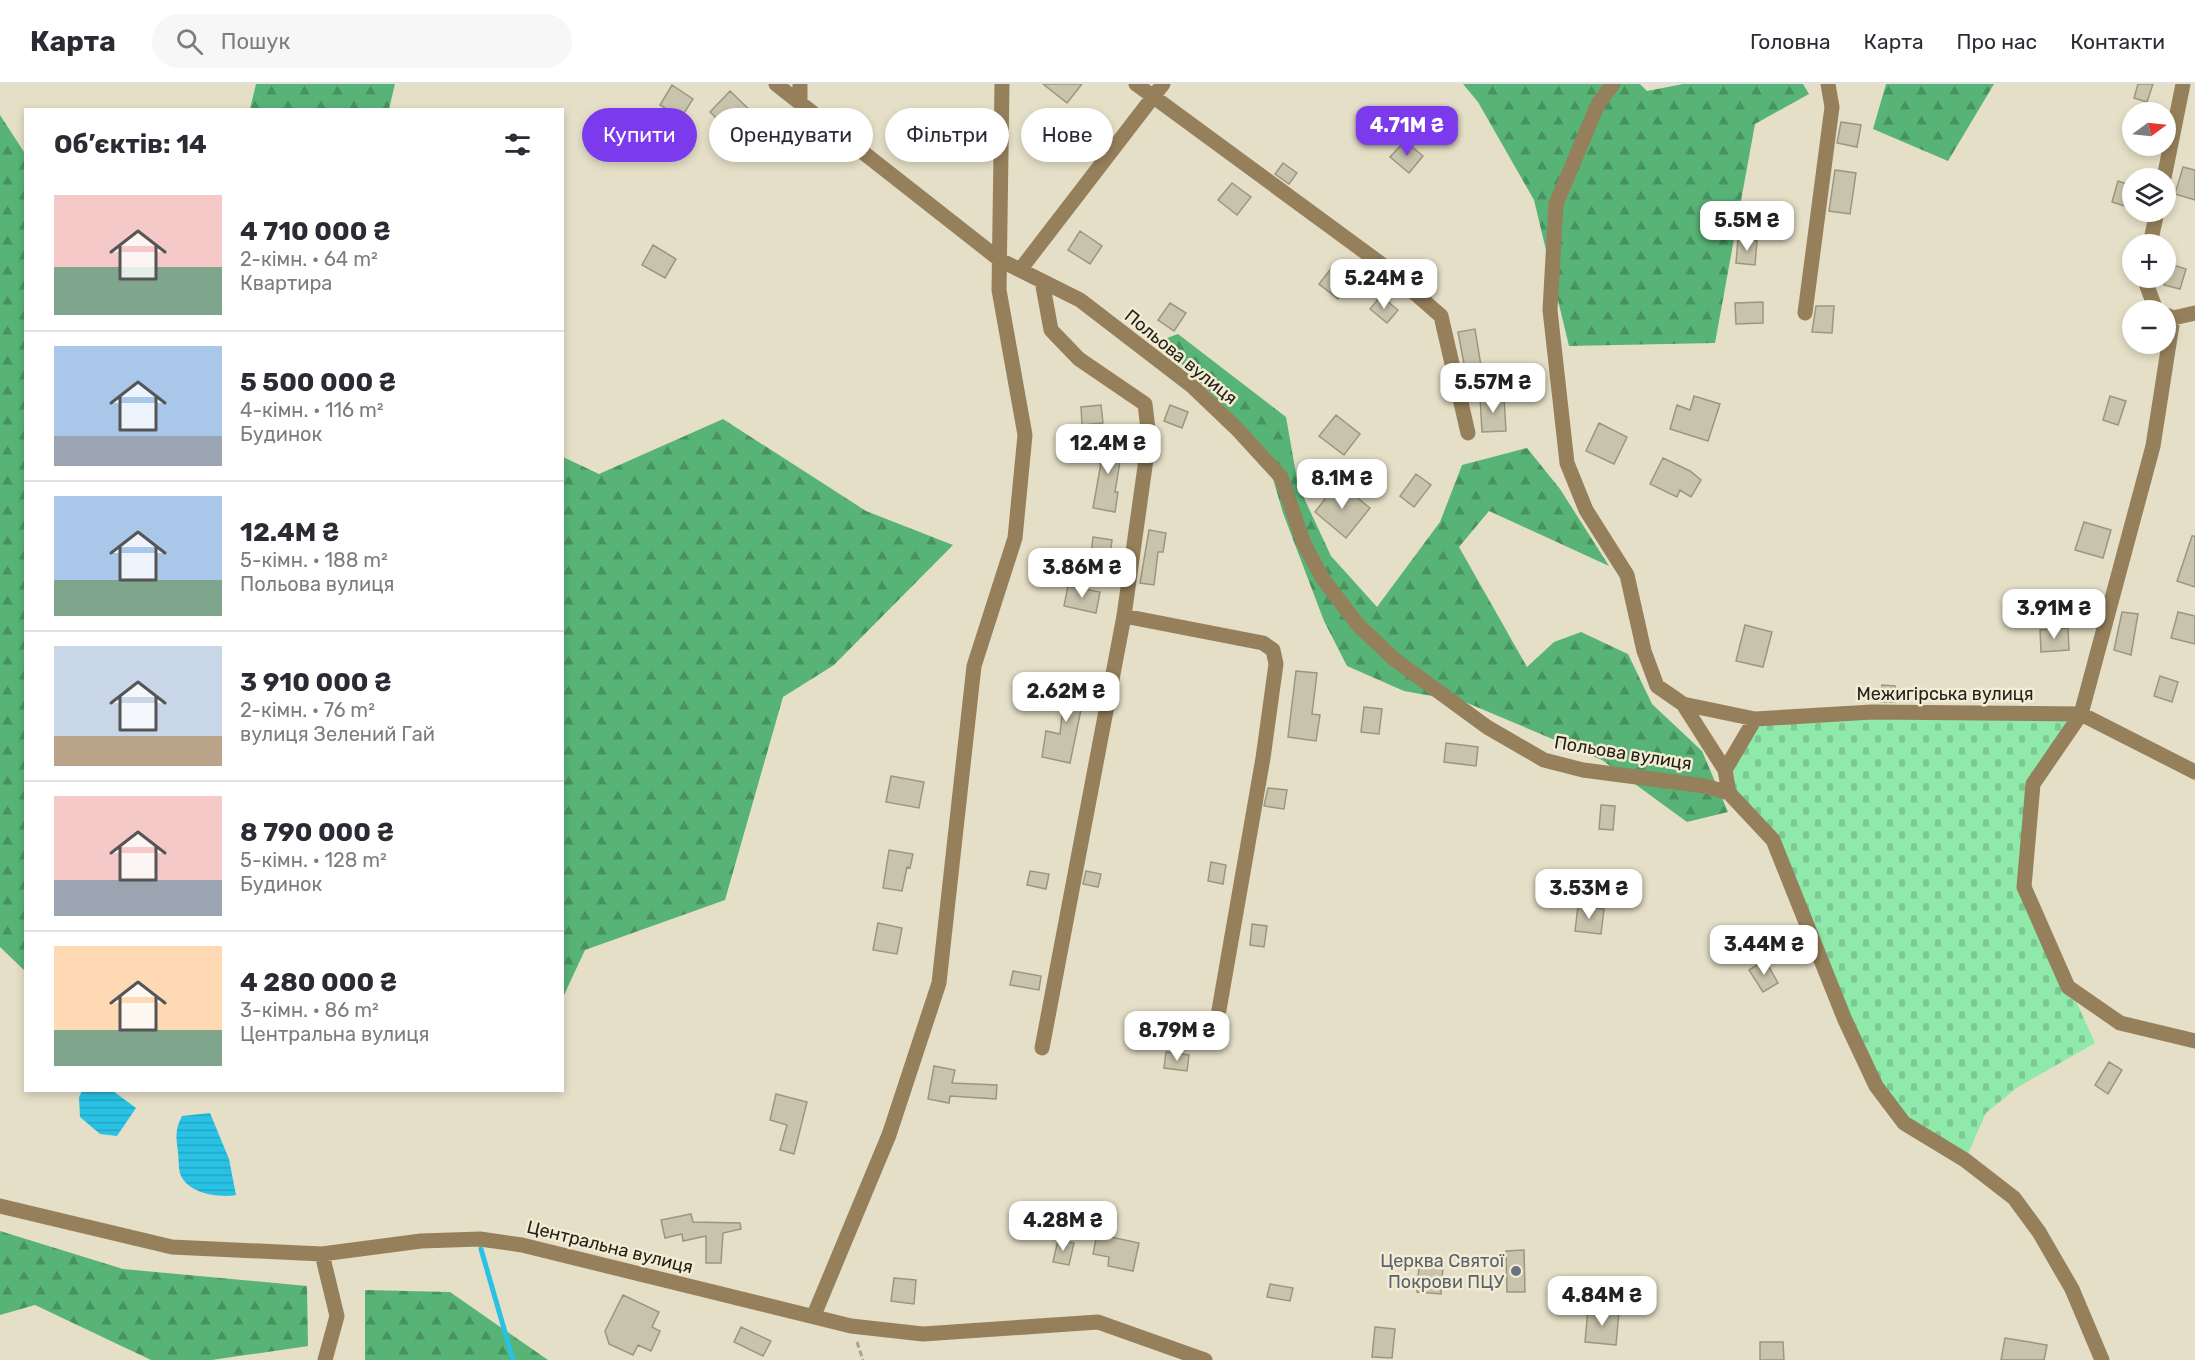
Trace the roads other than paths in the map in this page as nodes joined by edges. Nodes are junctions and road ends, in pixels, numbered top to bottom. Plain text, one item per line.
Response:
1 (776, 84) edge
2 (800, 84) edge
3 (1002, 84) edge
4 (1136, 84) edge
5 (1163, 84) edge
6 (1613, 84) edge
7 (1828, 84) edge
8 (2183, 84) edge
9 (1153, 97) junction
10 (800, 103) junction
11 (2166, 168) edge
12 (1000, 260) junction
13 (1020, 270) junction
14 (1042, 281) junction
15 (1804, 313) dead end
16 (2195, 313) edge
17 (2176, 315) edge
18 (2165, 354) edge
19 (1468, 433) dead end
20 (1124, 616) junction
21 (1683, 704) junction
22 (2081, 714) junction
23 (1755, 719) junction
24 (1725, 770) junction
25 (2195, 772) edge
26 (1729, 793) junction
27 (1219, 1010) dead end
28 (2195, 1041) edge
29 (1042, 1048) dead end
30 (0, 1206) edge
31 (322, 1254) junction
32 (814, 1315) junction
33 (325, 1360) edge
34 (1205, 1360) edge
35 (2102, 1360) edge

1 - 10 street, Польова вулиця
2 - 10 street
3 - 12 street
4 - 9 street
5 - 9 street
6 - 21 street
7 - 15 street
8 - 11 street
9 - 13 street
9 - 19 street
10 - 12 street, Польова вулиця
12 - 13 street, Польова вулиця
12 - 32 street
13 - 14 street, Польова вулиця
14 - 20 street
14 - 26 street, Польова вулиця
16 - 17 street
18 - 22 street
20 - 27 street
20 - 29 street
21 - 23 street, Межигірська вулиця
21 - 24 street
22 - 23 street, Межигірська вулиця
22 - 25 street, Межигірська вулиця
22 - 28 street
23 - 24 street
24 - 26 street
26 - 35 street
30 - 31 street, Центральна вулиця
31 - 32 street, Центральна вулиця
31 - 33 street
32 - 34 street, Центральна вулиця

